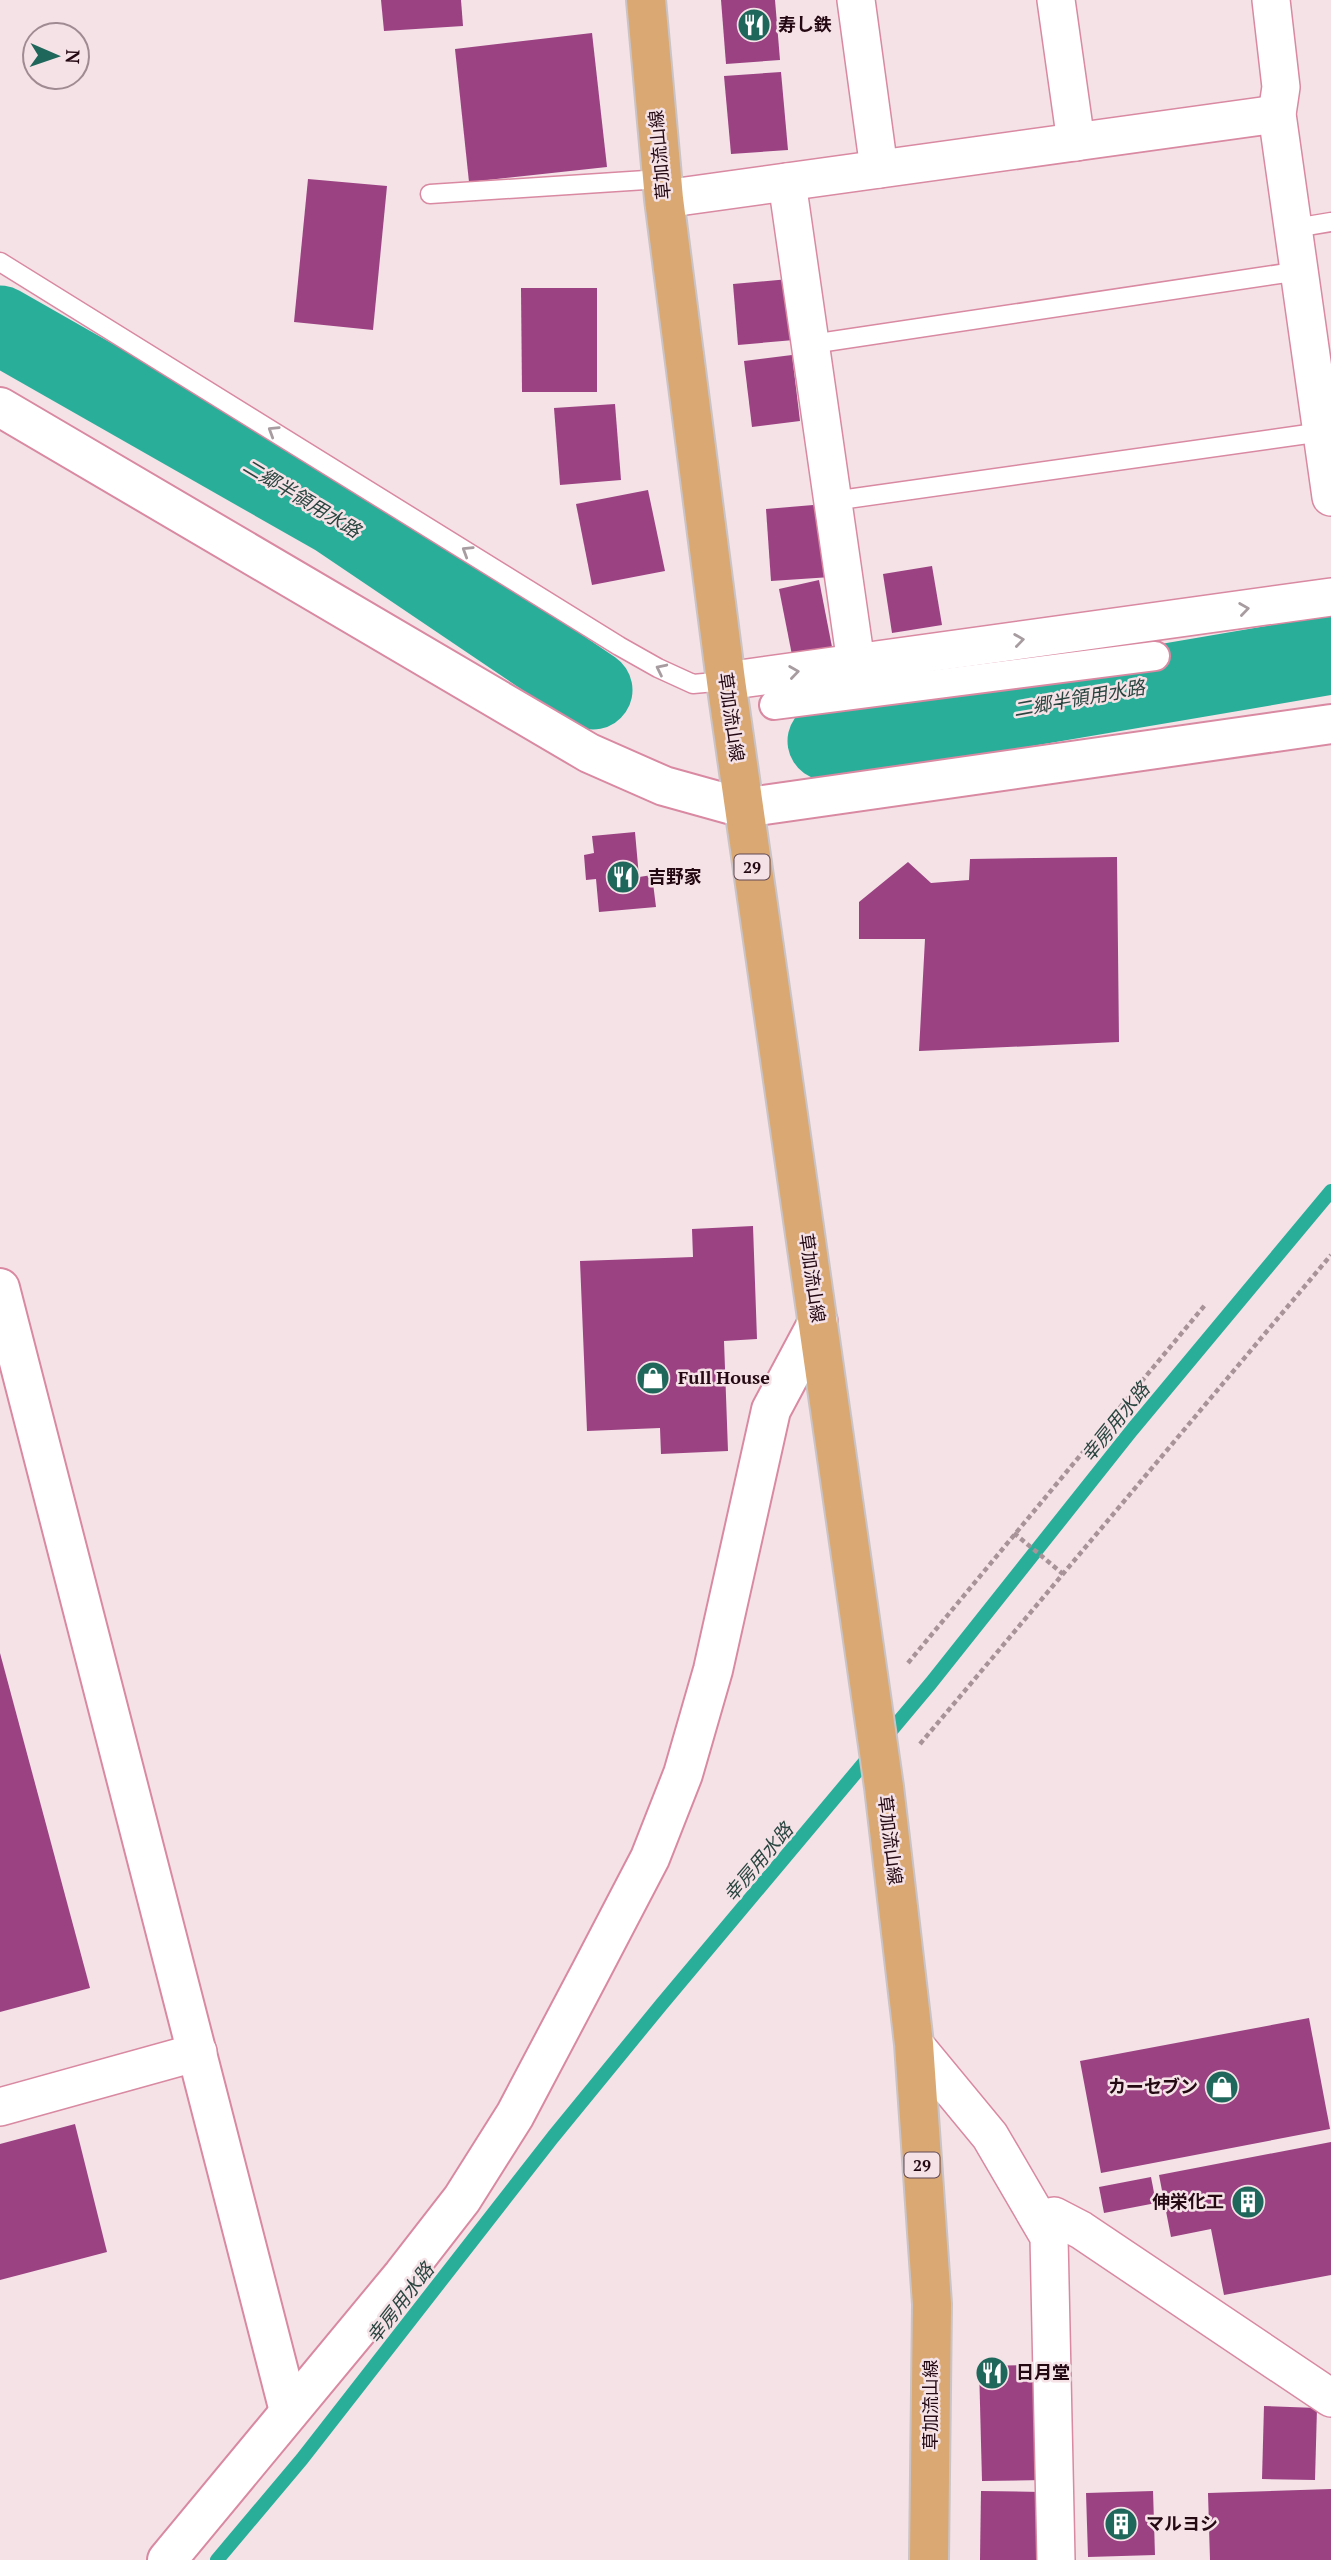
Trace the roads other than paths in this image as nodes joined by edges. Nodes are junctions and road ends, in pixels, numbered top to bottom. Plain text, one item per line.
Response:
1 (646, 0) edge
2 (856, 0) edge
3 (1056, 0) edge
4 (1271, 0) edge
5 (1277, 114) junction
6 (1076, 142) junction
7 (880, 169) junction
8 (787, 182) junction
9 (662, 189) junction
10 (430, 194) dead end
11 (1331, 222) edge
12 (1294, 228) junction
13 (0, 262) edge
14 (1300, 271) junction
15 (812, 344) junction
16 (0, 407) edge
17 (1322, 432) junction
18 (1331, 497) edge
19 (833, 501) junction
20 (1331, 597) edge
21 (1155, 656) dead end
22 (856, 663) junction
23 (726, 681) junction
24 (774, 705) dead end
25 (1331, 724) edge
26 (743, 808) junction
27 (0, 1288) edge
28 (818, 1322) junction
29 (914, 2044) junction
30 (198, 2052) junction
31 (0, 2106) edge
32 (1040, 2219) junction
33 (1331, 2398) edge
34 (289, 2411) junction
35 (167, 2560) edge
36 (929, 2560) edge
37 (1056, 2560) edge

1 - 9 main road, 草加流山線 / 29
2 - 7 street
3 - 6 street
4 - 5 street
5 - 6 street
5 - 12 street
6 - 7 street
7 - 8 street
8 - 9 street
8 - 15 street
9 - 10 lane
9 - 23 main road, 草加流山線 / 29
11 - 12 lane
12 - 14 street
23 -> 13 lane
14 - 15 lane
14 - 17 street
15 - 19 street
16 - 26 street
17 - 18 street
17 - 19 lane
19 - 22 street
22 -> 20 street
21 - 24 street
23 -> 22 street
23 - 26 main road, 草加流山線 / 29
25 - 26 street
26 - 28 main road, 草加流山線 / 29
27 - 30 street
28 - 29 main road, 草加流山線 / 29
28 - 34 street
29 - 32 street
29 - 36 main road, 草加流山線 / 29
30 - 31 street
30 - 34 street
32 - 33 street
32 - 37 street
34 - 35 street

